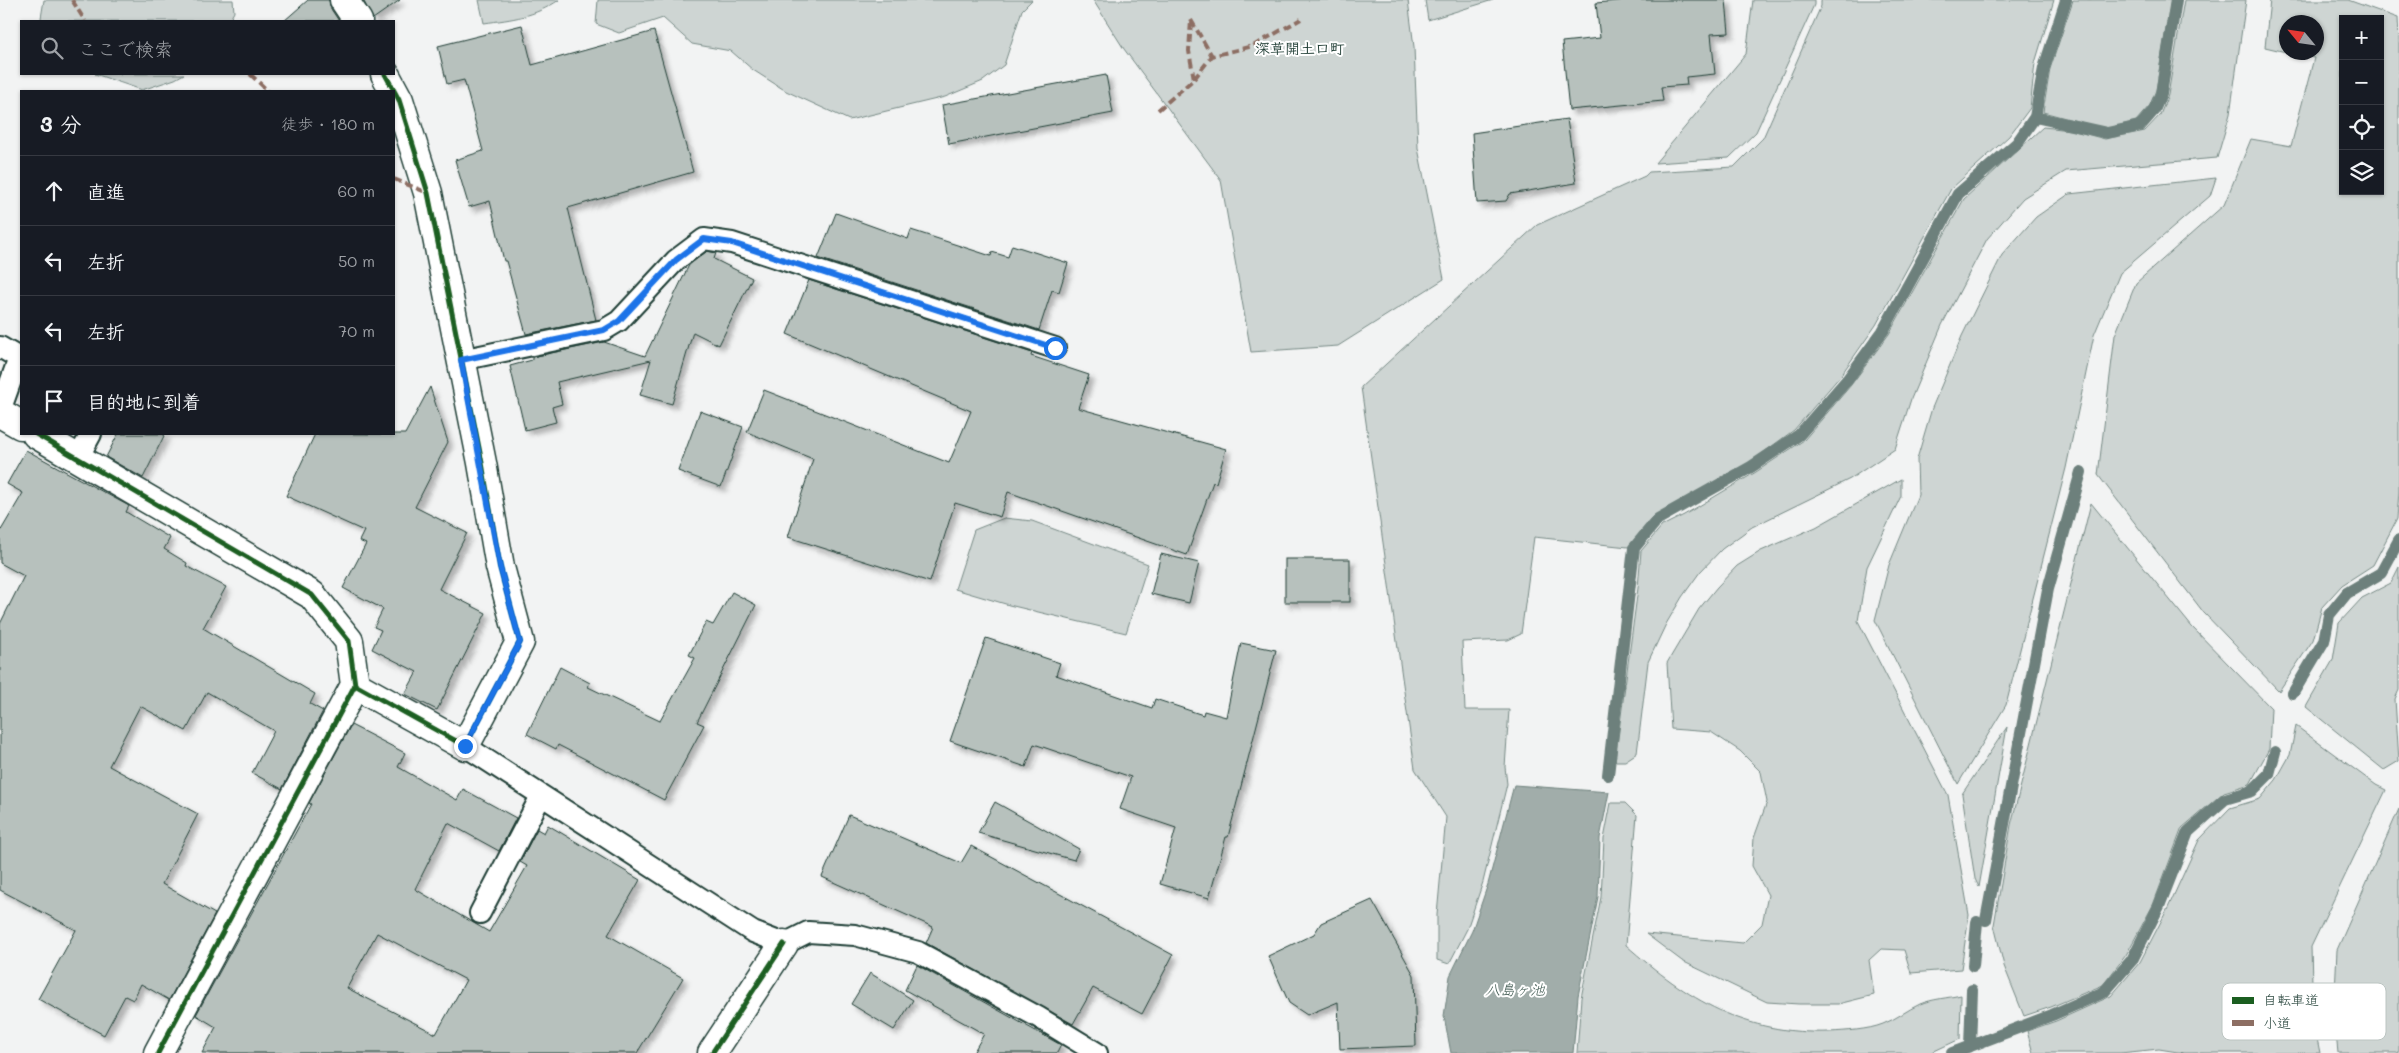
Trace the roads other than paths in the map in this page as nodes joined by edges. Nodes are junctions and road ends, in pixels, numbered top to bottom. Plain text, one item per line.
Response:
1 (344, 0) edge
2 (357, 20) edge
3 (386, 75) edge
4 (394, 90) edge
5 (395, 93) edge
6 (0, 347) edge
7 (1055, 348) dead end
8 (461, 360) junction
9 (0, 412) edge
10 (20, 424) edge
11 (38, 435) edge
12 (90, 435) edge
13 (78, 458) junction
14 (355, 685) junction
15 (465, 746) junction
16 (541, 796) junction
17 (480, 912) dead end
18 (784, 944) junction
19 (158, 1053) edge
20 (712, 1053) edge
21 (1097, 1053) edge

1 - 2 street
3 - 4 street
5 - 8 street
6 - 9 lane
7 - 8 lane
8 - 15 street
9 - 10 street
11 - 13 street
12 - 13 lane
13 - 14 street
14 - 15 street
14 - 19 street
15 - 16 lane
16 - 17 lane
16 - 18 lane
18 - 20 street
18 - 21 lane

